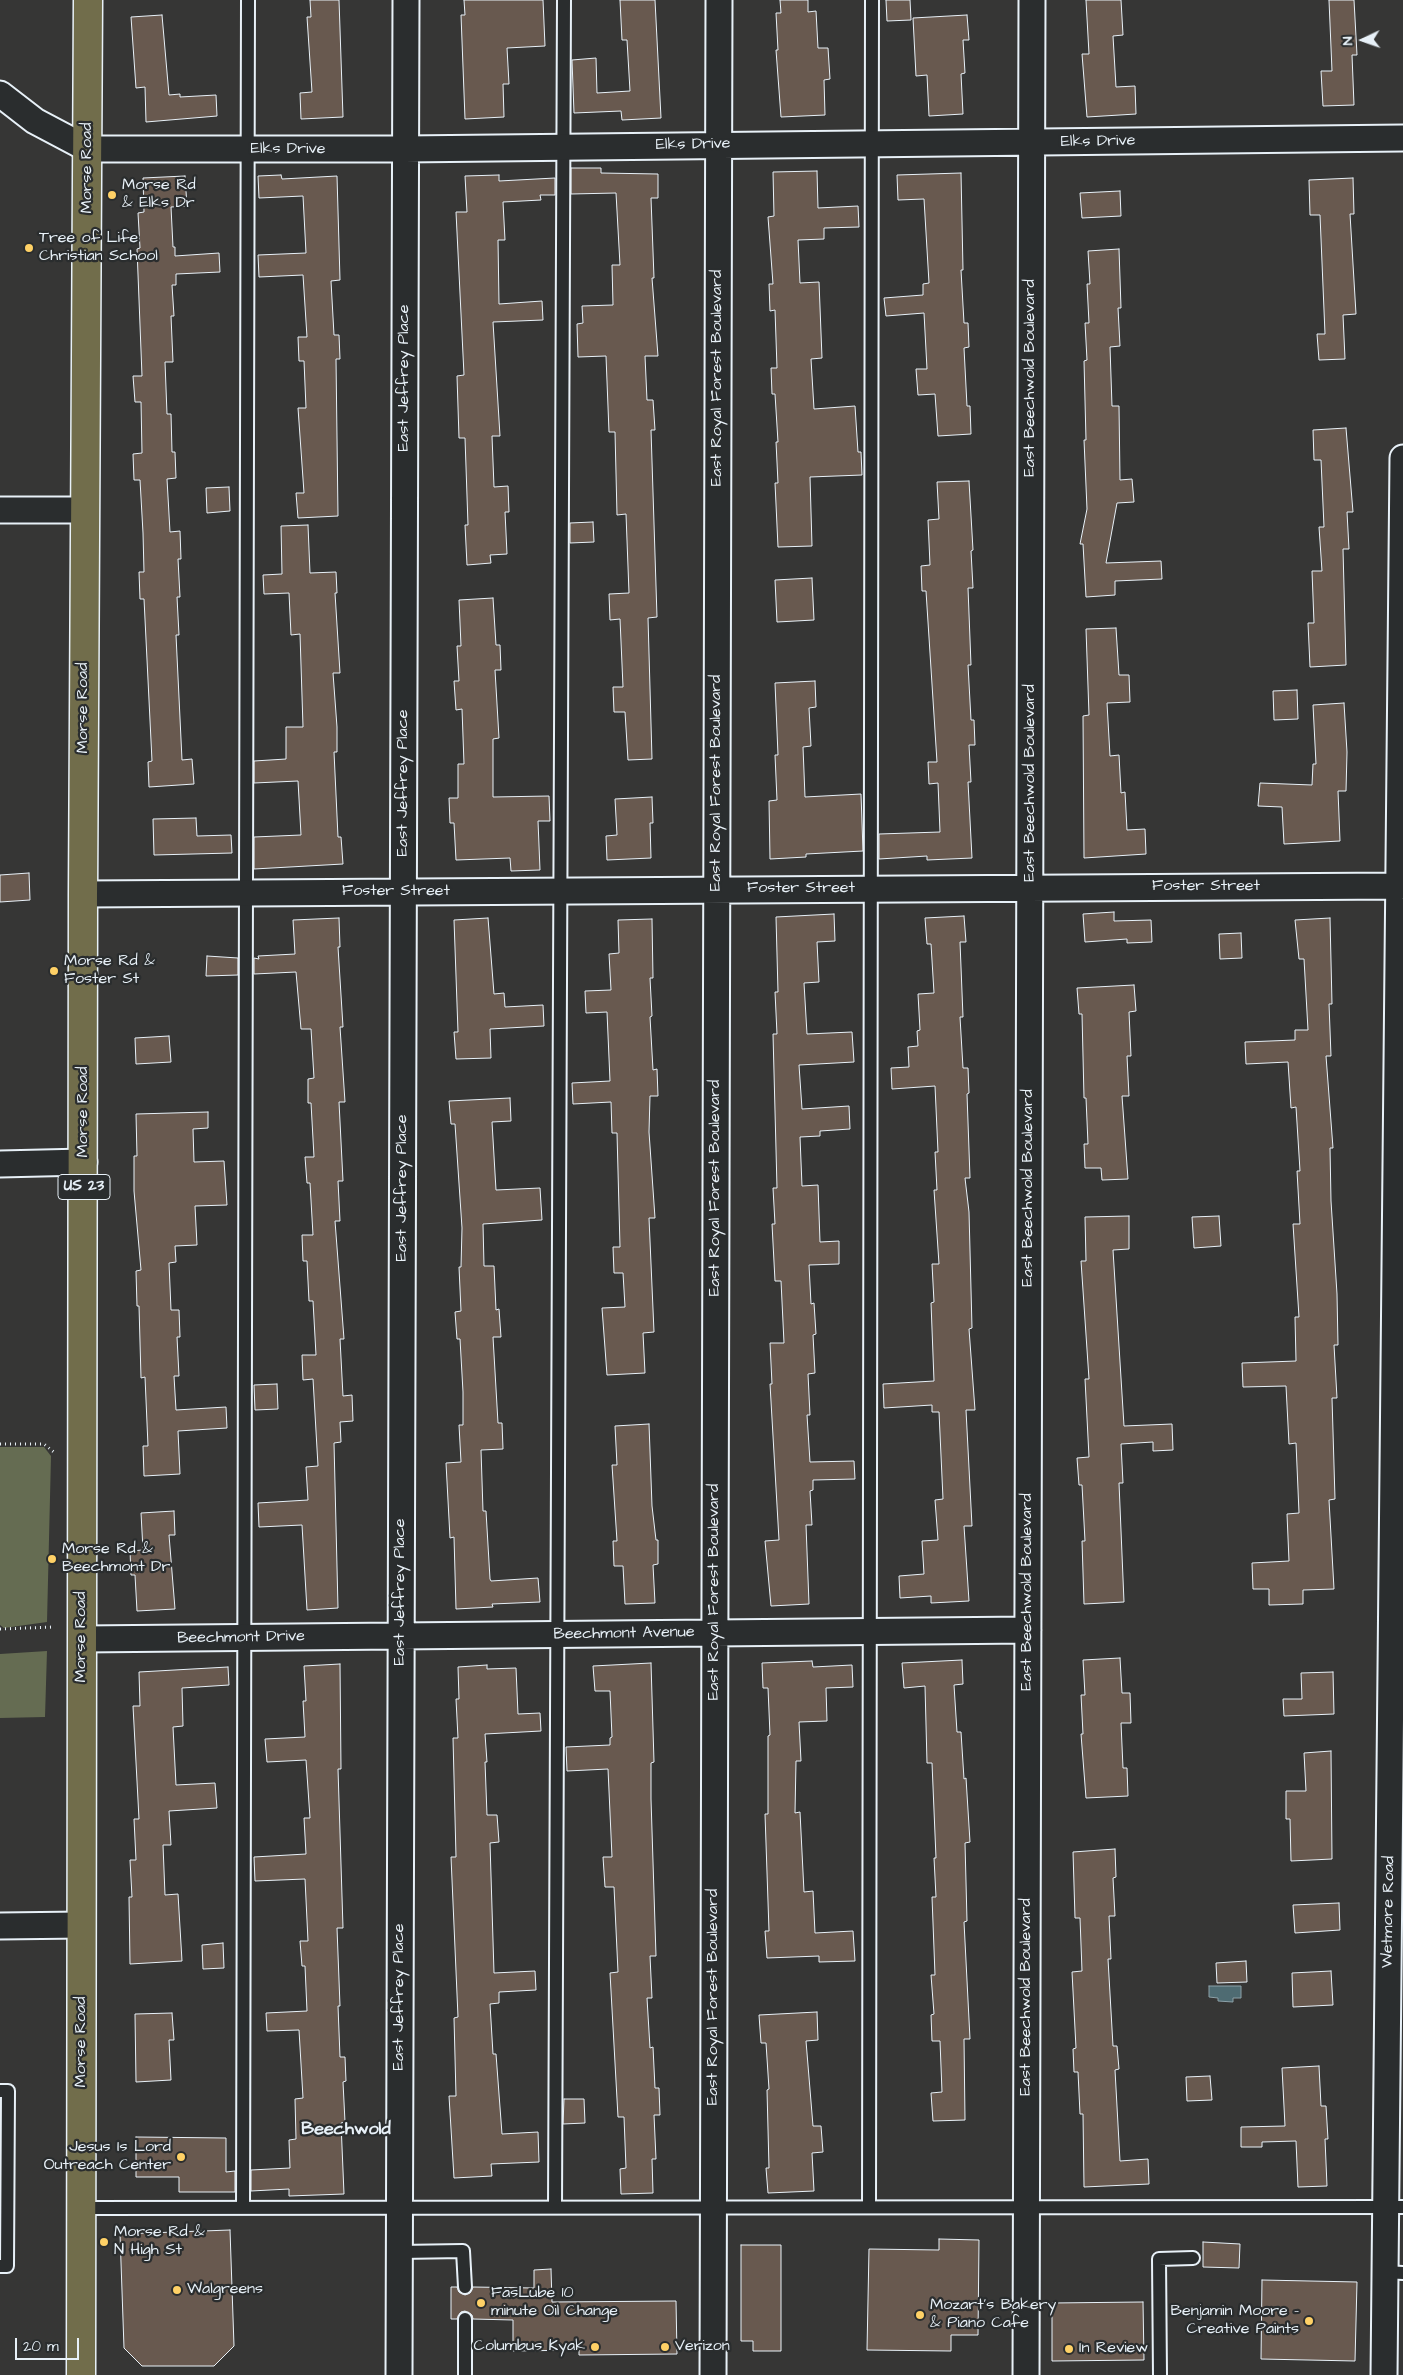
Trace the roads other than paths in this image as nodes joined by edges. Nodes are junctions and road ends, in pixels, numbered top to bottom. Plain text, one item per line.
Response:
1 (88, 0) edge
2 (248, 0) edge
3 (406, 0) edge
4 (564, 0) edge
5 (719, 0) edge
6 (872, 0) edge
7 (1032, 0) edge
8 (0, 94) edge
9 (1403, 138) edge
10 (1032, 143) junction
11 (872, 144) junction
12 (719, 145) junction
13 (563, 147) junction
14 (88, 149) junction
15 (405, 149) junction
16 (248, 150) junction
17 (1403, 458) edge
18 (0, 510) edge
19 (85, 510) junction
20 (1402, 602) edge
21 (1399, 886) junction
22 (1030, 888) junction
23 (871, 889) junction
24 (717, 890) junction
25 (560, 891) junction
26 (404, 892) junction
27 (248, 893) junction
28 (83, 894) junction
29 (84, 1162) junction
30 (0, 1164) edge
31 (1028, 1630) junction
32 (870, 1632) junction
33 (715, 1633) junction
34 (557, 1635) junction
35 (401, 1636) junction
36 (244, 1638) junction
37 (82, 1639) junction
38 (1396, 1789) edge
39 (82, 1925) junction
40 (0, 1926) edge
41 (0, 2091) edge
42 (243, 2207) junction
43 (399, 2207) junction
44 (555, 2207) junction
45 (713, 2207) junction
46 (869, 2207) junction
47 (1026, 2207) junction
48 (1394, 2207) edge
49 (81, 2208) junction
50 (399, 2252) junction
51 (1193, 2258) dead end
52 (0, 2266) edge
53 (1394, 2273) edge
54 (465, 2287) dead end
55 (464, 2319) dead end
56 (80, 2375) edge
57 (399, 2375) edge
58 (465, 2375) edge
59 (713, 2375) edge
60 (1026, 2375) edge
61 (1160, 2375) edge
62 (1384, 2375) edge

1 - 14 main road, Morse Road / US 23
2 - 16 lane
3 - 15 street, East Jeffrey Place
4 - 13 lane
5 - 12 street, East Royal Forest Boulevard
6 - 11 lane
7 - 10 street, East Beechwold Boulevard
8 - 14 street, Elks Drive
9 - 10 street, Elks Drive
10 - 11 street, Elks Drive
10 - 22 street, East Beechwold Boulevard
11 - 12 street, Elks Drive
11 - 23 lane
12 - 13 street, Elks Drive
12 - 24 street, East Royal Forest Boulevard
13 - 15 street, Elks Drive
13 - 25 lane
14 - 16 street, Elks Drive
14 - 19 main road, Morse Road / US 23
15 - 16 street, Elks Drive
15 - 26 street, East Jeffrey Place
16 - 27 lane
17 - 20 street, Wetmore Road
18 - 19 street
19 - 28 main road, Morse Road / US 23
20 - 21 street, Wetmore Road
21 - 22 street, Foster Street
21 - 38 street, Wetmore Road
22 - 23 street, Foster Street
22 - 31 street, East Beechwold Boulevard
23 - 24 street, Foster Street
23 - 32 lane
24 - 25 street, Foster Street
24 - 33 street, East Royal Forest Boulevard
25 - 26 street, Foster Street
25 - 34 lane
26 - 27 street, Foster Street
26 - 35 street, East Jeffrey Place
27 - 28 street, Foster Street
27 - 36 lane
28 - 29 main road, Morse Road / US 23
29 - 30 street
29 - 37 main road, Morse Road / US 23
31 - 32 street, Beechmont Avenue
31 - 47 street, East Beechwold Boulevard
32 - 33 street, Beechmont Avenue
32 - 46 lane
33 - 34 street, Beechmont Avenue
33 - 45 street, East Royal Forest Boulevard
34 - 35 street, Beechmont Avenue
34 - 44 lane
35 - 36 street, Beechmont Drive
35 - 43 street, East Jeffrey Place
36 - 37 street, Beechmont Drive
36 - 42 lane
37 - 39 main road, Morse Road / US 23
38 - 48 street, Wetmore Road
39 - 40 street
39 - 49 main road, Morse Road / US 23
41 - 52 lane
42 - 43 lane
42 - 49 lane
43 - 44 lane
43 - 50 street, East Jeffrey Place
44 - 45 lane
45 - 46 lane
45 - 59 street, East Royal Forest Boulevard
46 - 47 lane
47 - 48 lane
47 - 60 street, East Beechwold Boulevard
48 - 53 street, Wetmore Road
49 - 56 main road, Morse Road / US 23
50 - 54 lane
50 - 57 street, East Jeffrey Place
51 - 61 lane
53 - 62 street, Wetmore Road
55 - 58 lane

